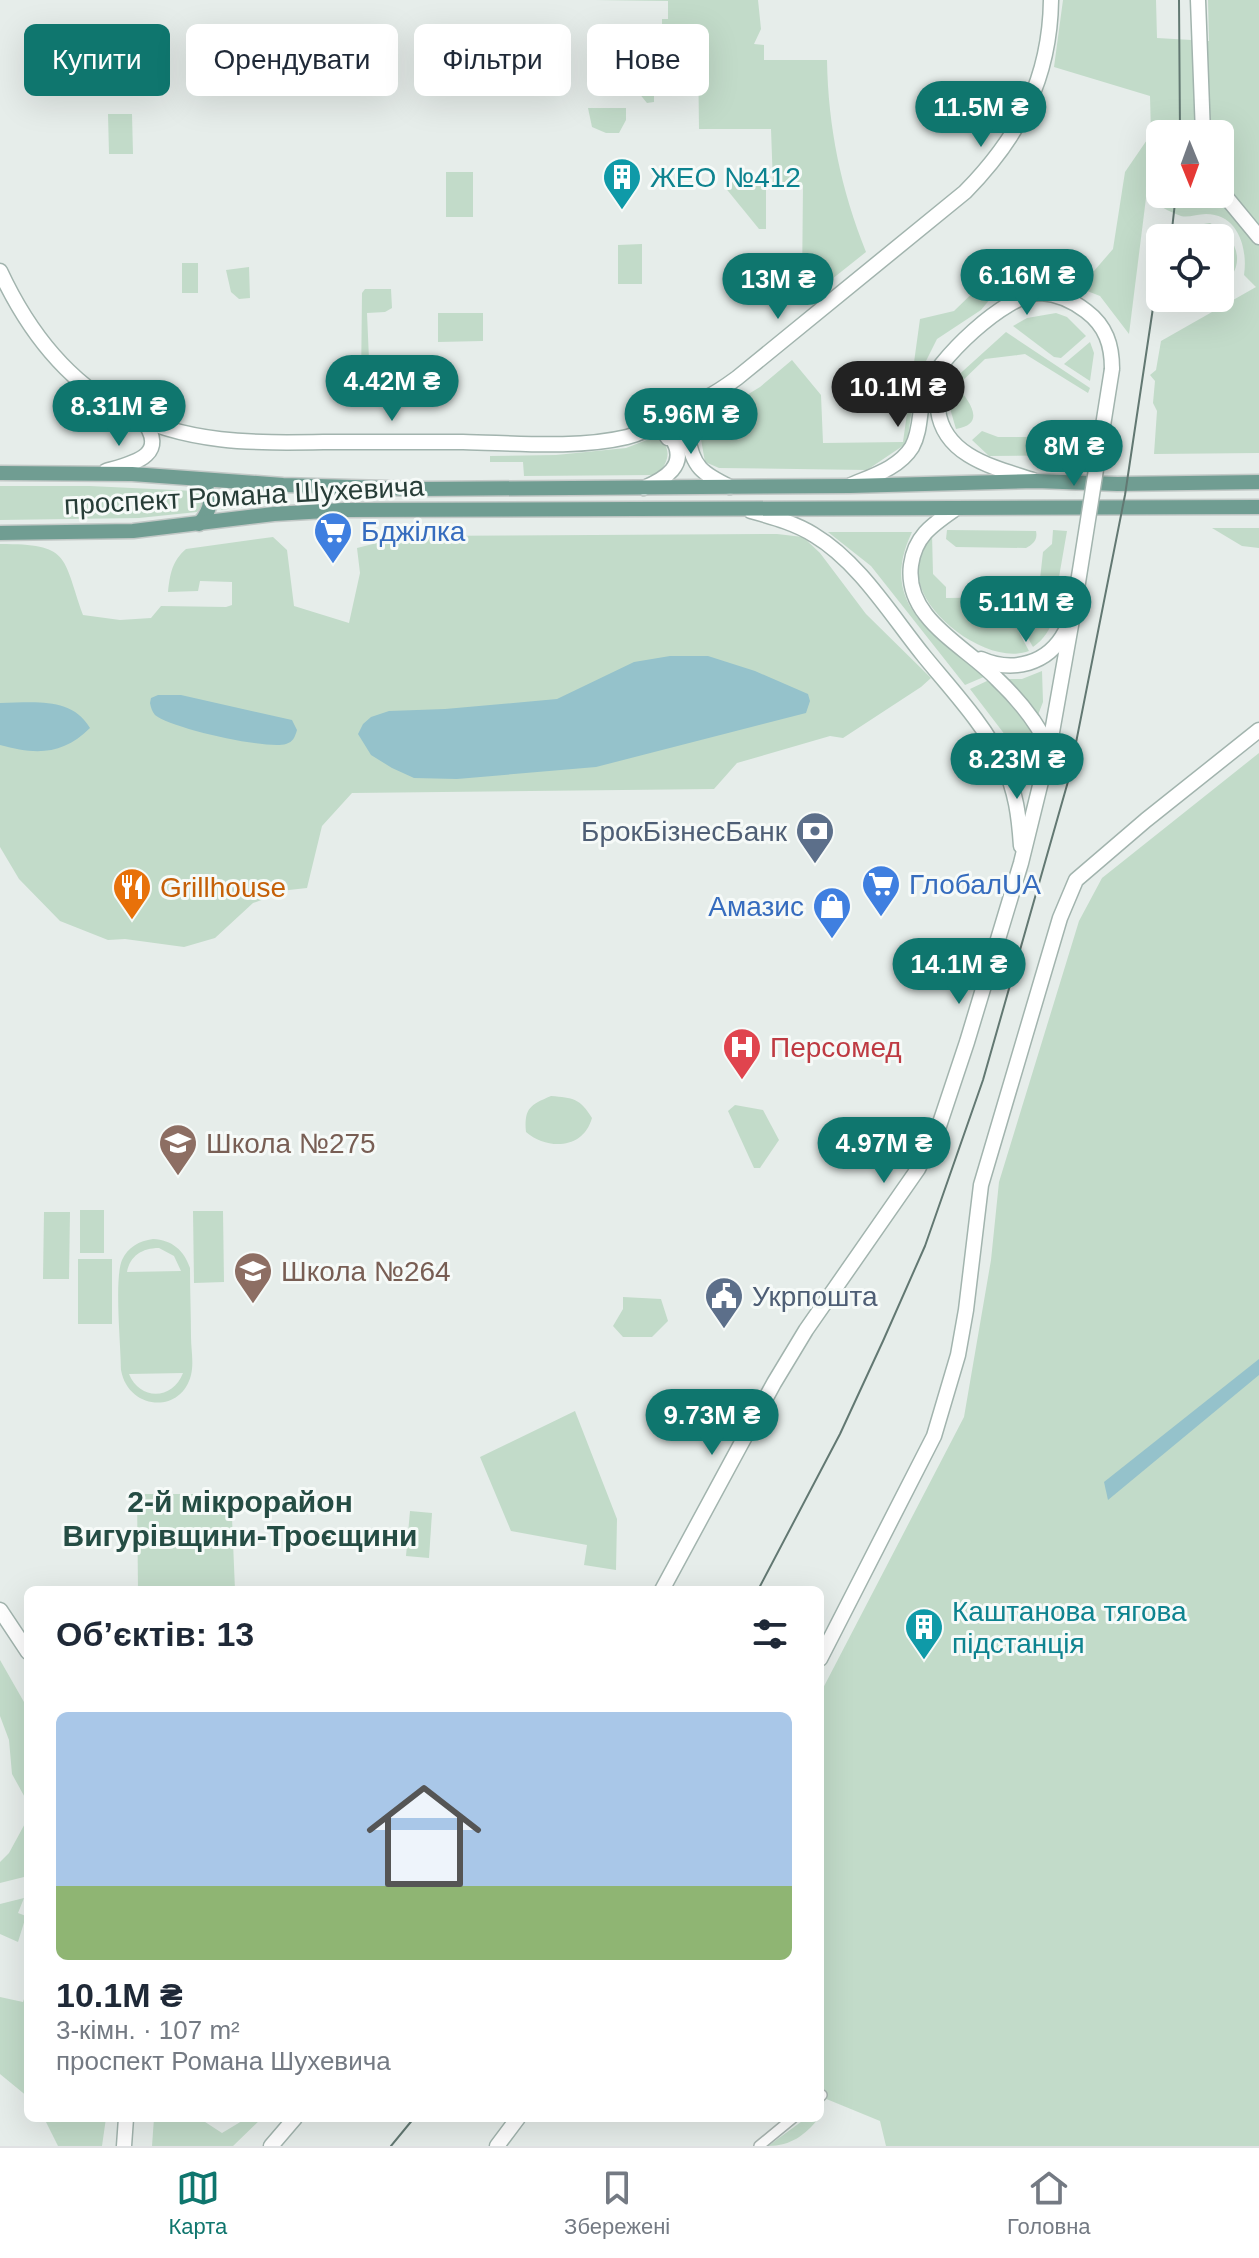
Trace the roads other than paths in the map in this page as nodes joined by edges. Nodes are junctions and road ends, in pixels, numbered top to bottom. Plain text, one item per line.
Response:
1 (1051, 0) edge
2 (1198, 0) edge
3 (1202, 120) edge
4 (1234, 207) edge
5 (1259, 237) edge
6 (0, 271) edge
7 (936, 372) junction
8 (705, 400) junction
9 (143, 420) junction
10 (676, 430) junction
11 (0, 473) edge
12 (98, 474) junction
13 (190, 478) junction
14 (1036, 481) junction
15 (1259, 482) edge
16 (850, 486) junction
17 (730, 487) junction
18 (643, 488) junction
19 (1259, 507) edge
20 (743, 508) junction
21 (955, 509) junction
22 (199, 524) junction
23 (0, 533) edge
24 (1073, 614) junction
25 (971, 655) junction
26 (1259, 730) edge
27 (1049, 749) junction
28 (1021, 863) junction
29 (664, 1586) edge
30 (0, 1610) edge
31 (24, 1646) edge
32 (824, 1651) edge
33 (126, 2122) edge
34 (292, 2122) edge
35 (515, 2122) edge
36 (788, 2122) edge
37 (124, 2146) edge
38 (271, 2146) edge
39 (497, 2146) edge
40 (759, 2146) edge

1 - 8 street
2 - 3 street
4 - 5 street
6 - 9 street, проспект Романа Шухевича
7 - 14 street
7 - 16 street
7 - 24 street, bridge
8 - 10 street
8 - 10 street
9 - 10 street, проспект Романа Шухевича
9 - 12 street
10 - 17 street
10 - 18 street
11 - 12 main road, проспект Романа Шухевича
12 - 13 main road, проспект Романа Шухевича
13 - 18 main road, проспект Романа Шухевича
13 - 22 main road
14 - 15 main road, проспект Романа Шухевича
14 - 16 main road, проспект Романа Шухевича
16 - 17 main road, проспект Романа Шухевича
17 - 18 main road, проспект Романа Шухевича
19 - 21 main road, проспект Романа Шухевича
20 - 21 main road, проспект Романа Шухевича
20 - 22 main road, проспект Романа Шухевича
20 - 28 street
21 - 25 street
22 - 23 main road, проспект Романа Шухевича
24 - 25 street
24 - 27 street
25 - 27 street
26 - 32 street
27 - 28 street
28 - 29 street
30 - 31 street
33 - 37 street
34 - 38 street
35 - 39 street
36 - 40 street

